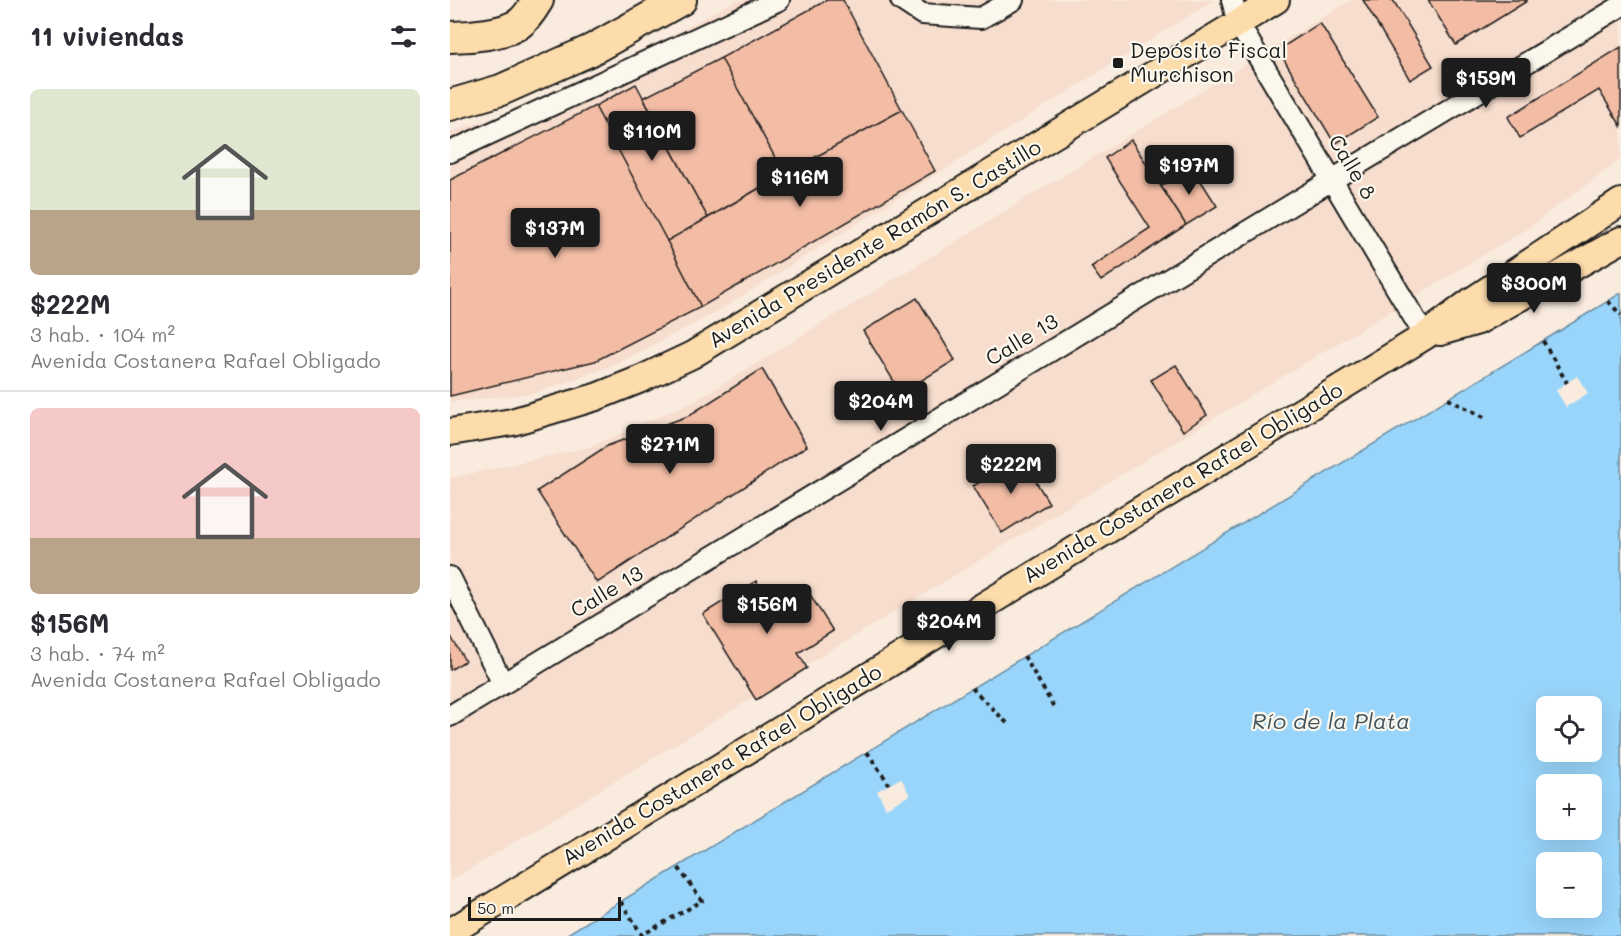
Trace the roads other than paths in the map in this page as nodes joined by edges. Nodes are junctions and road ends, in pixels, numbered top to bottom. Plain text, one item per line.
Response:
1 (538, 0) edge
2 (681, 0) edge
3 (779, 0) edge
4 (901, 0) edge
5 (1013, 0) edge
6 (1276, 0) edge
7 (1621, 6) edge
8 (1235, 11) edge
9 (450, 37) edge
10 (450, 105) edge
11 (450, 152) edge
12 (1332, 180) junction
13 (1621, 202) edge
14 (1621, 240) edge
15 (1425, 336) junction
16 (450, 432) edge
17 (450, 577) edge
18 (504, 684) junction
19 (450, 716) edge
20 (450, 932) edge

1 - 9 highway
2 - 10 highway
3 - 11 street
4 - 5 street
6 - 8 main road, Avenida Presidente Ramón S. Castillo
7 - 12 street, Calle 13
8 - 12 street, Calle 8
8 - 16 main road, Avenida Presidente Ramón S. Castillo
12 - 15 street, Calle 8
12 - 18 street, Calle 13
13 - 15 main road, Avenida Costanera Rafael Obligado
14 - 15 main road, Avenida Costanera Rafael Obligado
15 - 20 main road, Avenida Costanera Rafael Obligado
17 - 18 street
18 - 19 street, Calle 13

